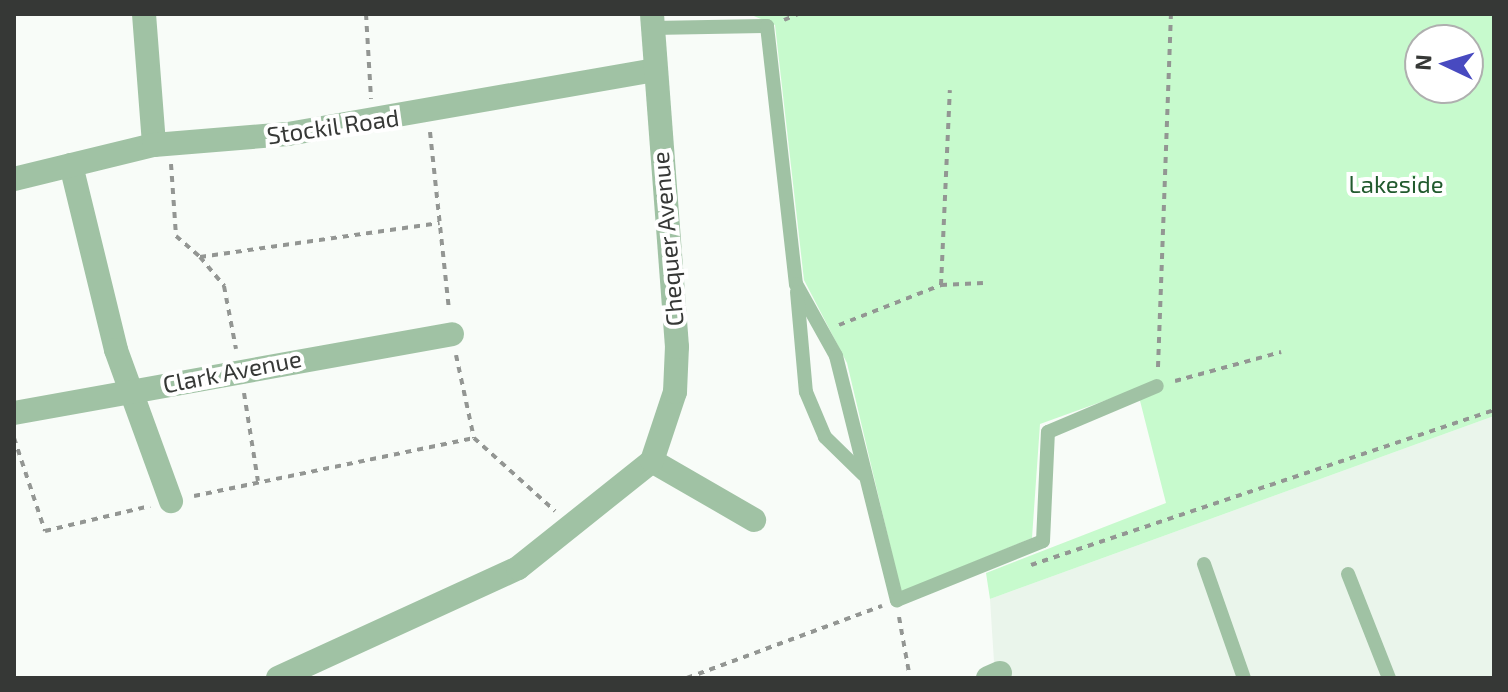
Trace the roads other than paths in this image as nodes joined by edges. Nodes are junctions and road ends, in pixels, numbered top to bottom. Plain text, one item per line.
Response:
1 (144, 14) edge
2 (652, 21) edge
3 (653, 70) junction
4 (162, 145) junction
5 (71, 165) junction
6 (14, 179) edge
7 (796, 284) junction
8 (452, 334) road end
9 (1157, 386) road end
10 (133, 390) junction
11 (14, 413) edge
12 (652, 461) junction
13 (866, 477) junction
14 (171, 501) road end
15 (754, 520) dead end
16 (1204, 564) dead end
17 (1348, 574) dead end
18 (278, 678) edge
19 (1244, 678) edge
20 (1389, 678) edge

1 - 4 street
2 - 3 street, Chequer Avenue
2 - 7 lane
3 - 4 street, Stockil Road
3 - 12 street, Chequer Avenue
4 - 5 street, Stockil Road
5 - 6 street, Stockil Road
5 - 10 street
7 - 13 lane
7 - 13 lane
8 - 10 street, Clark Avenue
9 - 13 lane
10 - 11 street, Clark Avenue
10 - 14 street
12 - 15 street
12 - 18 street
16 - 19 lane
17 - 20 lane

